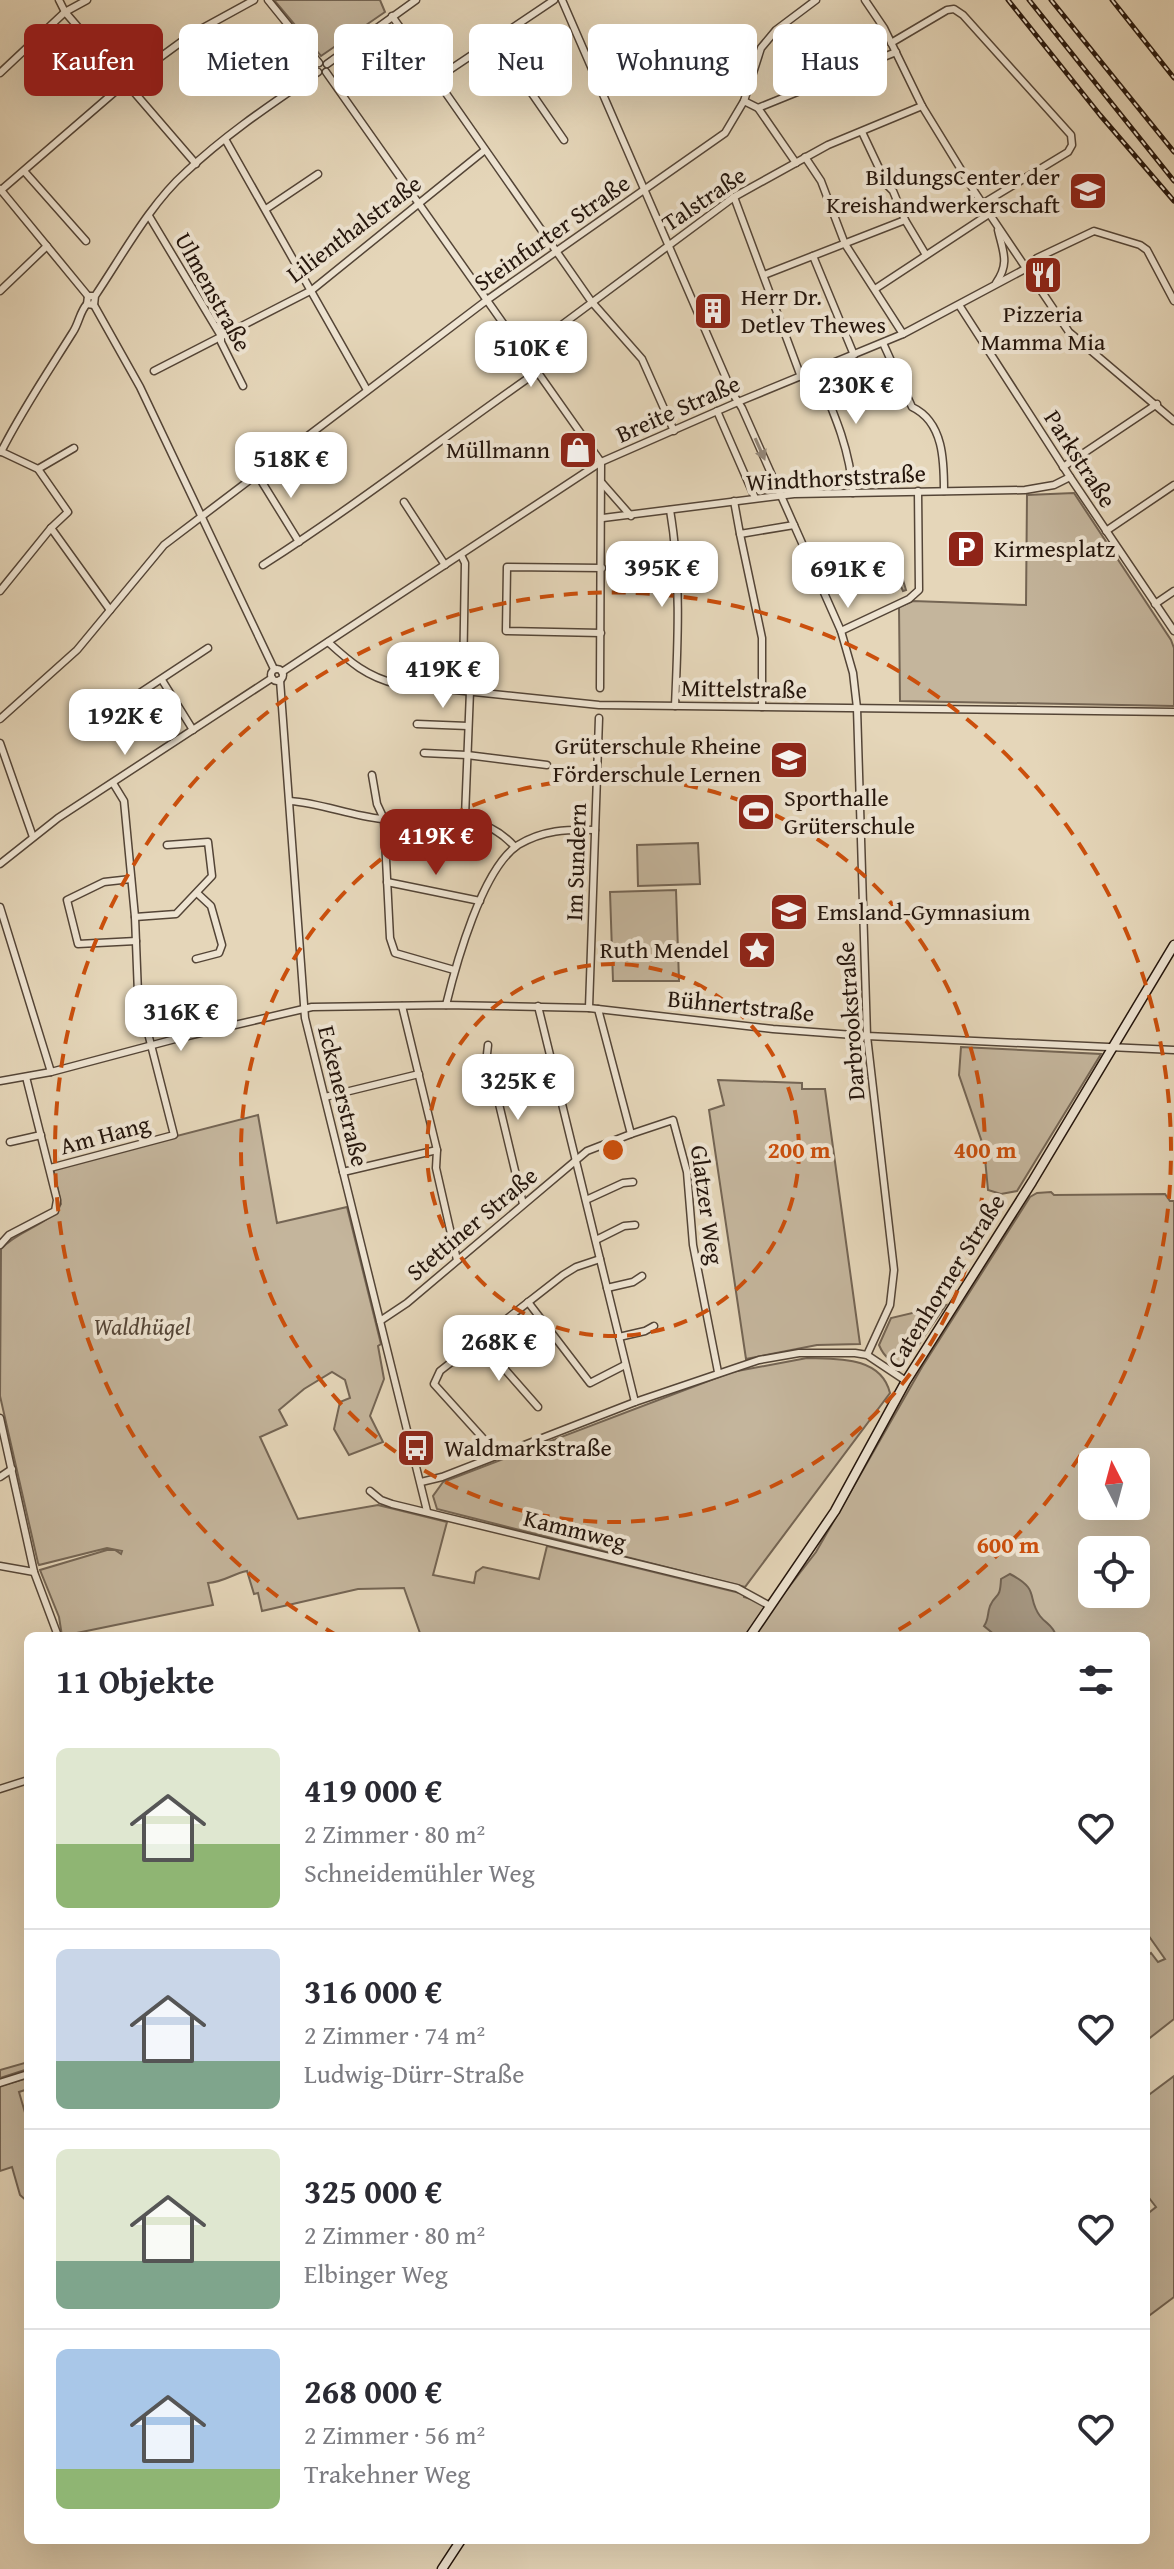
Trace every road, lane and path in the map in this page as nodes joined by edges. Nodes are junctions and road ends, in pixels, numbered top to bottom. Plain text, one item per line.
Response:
1 (59, 0) edge
2 (87, 0) edge
3 (254, 0) edge
4 (268, 0) edge
5 (416, 0) edge
6 (554, 0) edge
7 (562, 0) edge
8 (816, 0) edge
9 (865, 0) edge
10 (65, 12) junction
11 (392, 16) junction
12 (75, 24) edge
13 (398, 24) edge
14 (519, 24) edge
15 (891, 43) junction
16 (896, 52) junction
17 (163, 55) edge
18 (323, 63) junction
19 (322, 72) junction
20 (0, 73) edge
21 (110, 96) edge
22 (136, 96) edge
23 (448, 96) edge
24 (534, 96) edge
25 (744, 101) junction
26 (922, 106) junction
27 (758, 108) junction
28 (862, 132) junction
29 (225, 139) junction
30 (564, 140) dead end
31 (485, 150) junction
32 (805, 157) junction
33 (796, 163) junction
34 (196, 164) junction
35 (24, 171) junction
36 (318, 174) dead end
37 (645, 189) junction
38 (0, 190) edge
39 (734, 197) junction
40 (418, 204) junction
41 (982, 204) junction
42 (266, 209) junction
43 (989, 214) junction
44 (149, 216) junction
45 (905, 220) junction
46 (997, 226) junction
47 (86, 241) dead end
48 (845, 244) junction
49 (669, 245) junction
50 (47, 246) junction
51 (556, 252) junction
52 (926, 255) junction
53 (813, 256) junction
54 (1025, 269) junction
55 (764, 275) junction
56 (994, 287) junction
57 (875, 289) junction
58 (312, 290) junction
59 (0, 291) edge
60 (91, 300) junction
61 (487, 300) junction
62 (591, 301) junction
63 (1174, 301) edge
64 (959, 305) junction
65 (903, 334) junction
66 (221, 336) junction
67 (883, 343) junction
68 (524, 353) junction
69 (854, 355) junction
70 (154, 371) dead end
71 (816, 371) junction
72 (537, 372) junction
73 (801, 377) junction
74 (243, 386) dead end
75 (367, 390) junction
76 (738, 402) junction
77 (1157, 404) junction
78 (717, 411) junction
79 (1174, 421) edge
80 (674, 431) junction
81 (3, 440) edge
82 (74, 448) dead end
83 (1, 453) edge
84 (601, 462) junction
85 (1063, 467) junction
86 (38, 469) junction
87 (257, 474) junction
88 (1070, 477) junction
89 (602, 483) junction
90 (1174, 485) edge
91 (918, 491) junction
92 (944, 491) junction
93 (853, 493) junction
94 (782, 495) junction
95 (755, 498) junction
96 (734, 501) junction
97 (404, 502) dead end
98 (670, 510) junction
99 (202, 514) junction
100 (631, 516) junction
101 (603, 518) junction
102 (794, 525) junction
103 (51, 528) junction
104 (1106, 531) junction
105 (740, 534) junction
106 (299, 542) junction
107 (461, 555) junction
108 (263, 565) dead end
109 (445, 565) junction
110 (602, 568) junction
111 (0, 591) edge
112 (1174, 591) edge
113 (1155, 604) junction
114 (110, 610) junction
115 (841, 631) junction
116 (1174, 631) edge
117 (601, 633) junction
118 (328, 642) junction
119 (208, 648) dead end
120 (274, 669) junction
121 (282, 672) junction
122 (276, 679) junction
123 (162, 680) junction
124 (463, 681) dead end
125 (600, 688) dead end
126 (470, 691) junction
127 (675, 706) junction
128 (762, 707) junction
129 (857, 708) junction
130 (114, 710) dead end
131 (1174, 712) edge
132 (599, 718) dead end
133 (0, 719) edge
134 (417, 724) dead end
135 (468, 726) junction
136 (193, 730) junction
137 (0, 743) edge
138 (424, 753) dead end
139 (467, 755) junction
140 (547, 765) dead end
141 (372, 775) dead end
142 (113, 783) junction
143 (290, 801) junction
144 (465, 817) junction
145 (384, 819) junction
146 (595, 830) junction
147 (33, 837) junction
148 (167, 845) dead end
149 (515, 847) junction
150 (0, 864) edge
151 (131, 879) junction
152 (387, 882) junction
153 (197, 893) junction
154 (480, 901) junction
155 (0, 907) edge
156 (135, 917) junction
157 (136, 941) junction
158 (1174, 945) edge
159 (196, 959) dead end
160 (454, 970) junction
161 (446, 1005) junction
162 (402, 1006) junction
163 (538, 1006) junction
164 (304, 1008) junction
165 (589, 1008) junction
166 (598, 1009) junction
167 (867, 1036) junction
168 (488, 1045) dead end
169 (151, 1047) junction
170 (1113, 1047) junction
171 (1174, 1050) edge
172 (551, 1060) junction
173 (51, 1072) junction
174 (419, 1074) junction
175 (26, 1077) junction
176 (493, 1079) junction
177 (0, 1081) edge
178 (325, 1097) junction
179 (631, 1134) junction
180 (41, 1135) junction
181 (10, 1142) dead end
182 (437, 1150) junction
183 (576, 1160) junction
184 (50, 1168) junction
185 (343, 1172) junction
186 (633, 1182) dead end
187 (586, 1200) junction
188 (523, 1204) junction
189 (635, 1225) dead end
190 (596, 1240) junction
191 (0, 1245) edge
192 (600, 1259) junction
193 (457, 1260) junction
194 (642, 1276) dead end
195 (607, 1288) junction
196 (528, 1302) junction
197 (380, 1321) junction
198 (654, 1326) dead end
199 (619, 1337) junction
200 (480, 1341) junction
201 (867, 1355) junction
202 (625, 1365) junction
203 (718, 1372) junction
204 (906, 1381) junction
205 (635, 1402) junction
206 (538, 1407) dead end
207 (0, 1418) edge
208 (499, 1456) junction
209 (12, 1469) junction
210 (0, 1477) edge
211 (421, 1482) junction
212 (370, 1491) dead end
213 (427, 1511) junction
214 (0, 1566) edge
215 (34, 1572) junction
216 (770, 1606) junction
217 (56, 1632) edge
218 (753, 1632) edge
219 (24, 1781) edge
220 (0, 1789) edge
221 (24, 2075) edge
222 (0, 2083) edge
223 (458, 2544) edge
224 (442, 2569) edge

1 - 10 street
2 - 10 street
3 - 17 street
4 - 18 street
5 - 11 street
6 - 14 street
7 - 37 street, Darbrookstraße
8 - 25 street, Steinfurter Straße
9 - 15 street
10 - 12 street
10 - 20 street
11 - 13 street
11 - 18 street
15 - 16 street
15 - 41 street
16 - 26 street
16 - 27 street
18 - 19 street
19 - 29 street
19 - 40 street
21 - 35 street
22 - 34 street
23 - 31 street
24 - 30 street
25 - 27 street
25 - 37 street, Steinfurter Straße
26 - 28 street, Talstraße
26 - 41 street
27 - 33 street
28 - 32 street, Talstraße
28 - 45 street
29 - 34 street
29 - 42 street
31 - 40 street, Lilienthalstraße
31 - 51 street
32 - 33 street, Talstraße
32 - 48 street
33 - 39 street, Talstraße
34 - 44 street
35 - 38 street
35 - 47 street
36 - 42 street
37 - 49 street, Darbrookstraße
37 - 51 street, Steinfurter Straße
38 - 50 street
39 - 49 street, Talstraße
39 - 55 street
40 - 58 street, Lilienthalstraße
40 - 61 street
41 - 43 street
42 - 58 street
43 - 46 street
43 - 52 street
44 - 60 street
44 - 66 street, Ulmenstraße
45 - 48 street
45 - 52 street
46 - 54 street
46 - 56 street
48 - 53 street
48 - 57 street
49 - 62 street, Talstraße
49 - 76 street, Darbrookstraße
50 - 59 street
50 - 60 street
51 - 61 street, Steinfurter Straße
51 - 62 street
52 - 57 street
53 - 55 street
53 - 69 street
54 - 56 street, Breite Straße
54 - 63 street, Breite Straße
54 - 77 street
55 - 73 street
56 - 64 street, Breite Straße
57 - 65 street
58 - 66 street, Lilienthalstraße
58 - 75 street
60 - 81 street
60 - 99 street
61 - 68 street
61 - 75 street, Steinfurter Straße
62 - 68 street, Talstraße
62 - 80 street
64 - 65 street, Breite Straße
64 - 85 street, Parkstraße
65 - 67 street, Breite Straße
66 - 70 street, Lilienthalstraße
66 - 74 street, Ulmenstraße
67 - 69 street, Breite Straße
67 - 92 street
68 - 72 street
69 - 71 street, Breite Straße
71 - 73 street, Breite Straße
71 - 93 street
72 - 84 street
72 - 106 street
73 - 76 street, Breite Straße
75 - 87 street, Steinfurter Straße
76 - 78 street, Breite Straße
76 -> 94 street, Darbrookstraße
77 - 79 street
77 - 85 street
78 - 80 street, Breite Straße
78 - 95 street
80 - 84 street, Breite Straße
81 - 83 street
82 - 86 street
83 - 86 street
84 - 89 street
84 - 107 street, Breite Straße
85 - 88 street, Parkstraße
86 - 103 street
87 - 99 street, Steinfurter Straße
87 - 106 street
88 - 92 street, Windthorststraße
88 - 104 street, Parkstraße
89 - 100 street
89 - 101 street
90 - 104 street
91 - 92 street, Windthorststraße
91 - 93 street, Windthorststraße
91 - 115 street
93 - 94 street, Windthorststraße
94 - 95 street, Windthorststraße
94 - 102 street, Darbrookstraße
95 - 96 street, Windthorststraße
96 - 98 street, Windthorststraße
96 - 105 street
97 - 109 street
98 - 100 street, Windthorststraße
98 - 127 street
99 - 114 street, Steinfurter Straße
99 - 120 street
100 - 101 street, Windthorststraße
101 - 110 street
102 - 105 street
102 - 115 street, Darbrookstraße
103 - 111 street
103 - 114 street
104 - 113 street, Parkstraße
105 - 128 street
106 - 108 street
107 - 109 street, Breite Straße
107 - 124 street
109 - 118 street, Breite Straße
110 - 117 street
110 - 117 street
112 - 113 street
113 - 116 street, Parkstraße
114 - 133 street, Steinfurter Straße
115 - 129 street, Darbrookstraße
117 - 125 street
118 - 121 street, Breite Straße
118 - 126 street, Mittelstraße
119 - 123 street
120 - 121 street
120 - 122 street
121 - 122 street
122 - 136 street
122 - 143 street, Eckenerstraße
123 - 130 street
123 - 136 street
126 - 127 street, Mittelstraße
126 - 135 street
127 - 128 street, Mittelstraße
128 - 129 street, Mittelstraße
129 - 131 street, Mittelstraße
129 - 167 street, Darbrookstraße
132 - 146 street, Im Sundern
134 - 135 street
135 - 139 street
136 - 142 street
137 - 147 street
138 - 139 street
139 - 140 street
139 - 144 street
141 - 145 street
142 - 147 street
142 - 151 street
143 - 145 street
143 - 164 street, Eckenerstraße
144 - 145 street
144 - 149 street
145 - 152 street
146 - 149 street
146 - 165 street, Im Sundern
147 - 150 street
148 - 153 street
149 - 154 street
151 - 156 street
151 - 157 street
152 - 154 street
152 - 160 street
153 - 156 street
153 - 159 street
154 - 160 street
155 - 173 street
156 - 157 street
157 - 169 street
158 - 170 street, Catenhorner Straße
160 - 161 street
161 - 162 street, Bühnertstraße
161 - 163 street, Bühnertstraße
162 - 164 street, Bühnertstraße
162 - 174 street
163 - 165 street, Bühnertstraße
163 - 172 street
164 - 169 street, Bühnertstraße
164 - 178 street, Eckenerstraße
165 - 166 street, Bühnertstraße
166 - 167 street, Bühnertstraße
166 - 179 street
167 - 170 street, Bühnertstraße
167 - 201 street, Darbrookstraße
168 - 176 street
169 - 173 street, Bühnertstraße
169 - 184 street, Am Hang
170 - 171 street, Bühnertstraße
170 - 204 street, Catenhorner Straße
172 - 176 street
172 - 183 street
173 - 175 street, Bühnertstraße
174 - 178 street
174 - 182 street
175 - 177 street, Bühnertstraße
175 - 180 street
176 - 188 street
178 - 185 street, Eckenerstraße
179 - 183 street, Stettiner Straße
179 - 203 street, Glatzer Weg
180 - 181 street
180 - 184 street
182 - 185 street
182 - 193 street
183 - 187 street
183 - 188 street, Stettiner Straße
184 - 191 street
185 - 197 street, Eckenerstraße
186 - 187 street
187 - 190 street
188 - 193 street, Stettiner Straße
189 - 190 street
190 - 192 street
192 - 195 street
192 - 196 street
193 - 197 street, Stettiner Straße
194 - 195 street
195 - 199 street
196 - 200 street
196 - 202 street
197 - 211 street, Eckenerstraße
198 - 199 street
199 - 202 street
200 - 206 street
200 - 208 street
201 - 203 street
201 - 204 street
202 - 205 street
203 - 205 street
204 - 216 street, Catenhorner Straße
205 - 208 street
207 - 209 street
208 - 211 street
209 - 210 street
209 - 215 street
211 - 213 street, Eckenerstraße
212 - 213 street, Kammweg
213 - 216 street, Kammweg
214 - 215 street
215 - 217 street
216 - 218 street, Catenhorner Straße
219 - 220 street
221 - 222 street
223 - 224 street

